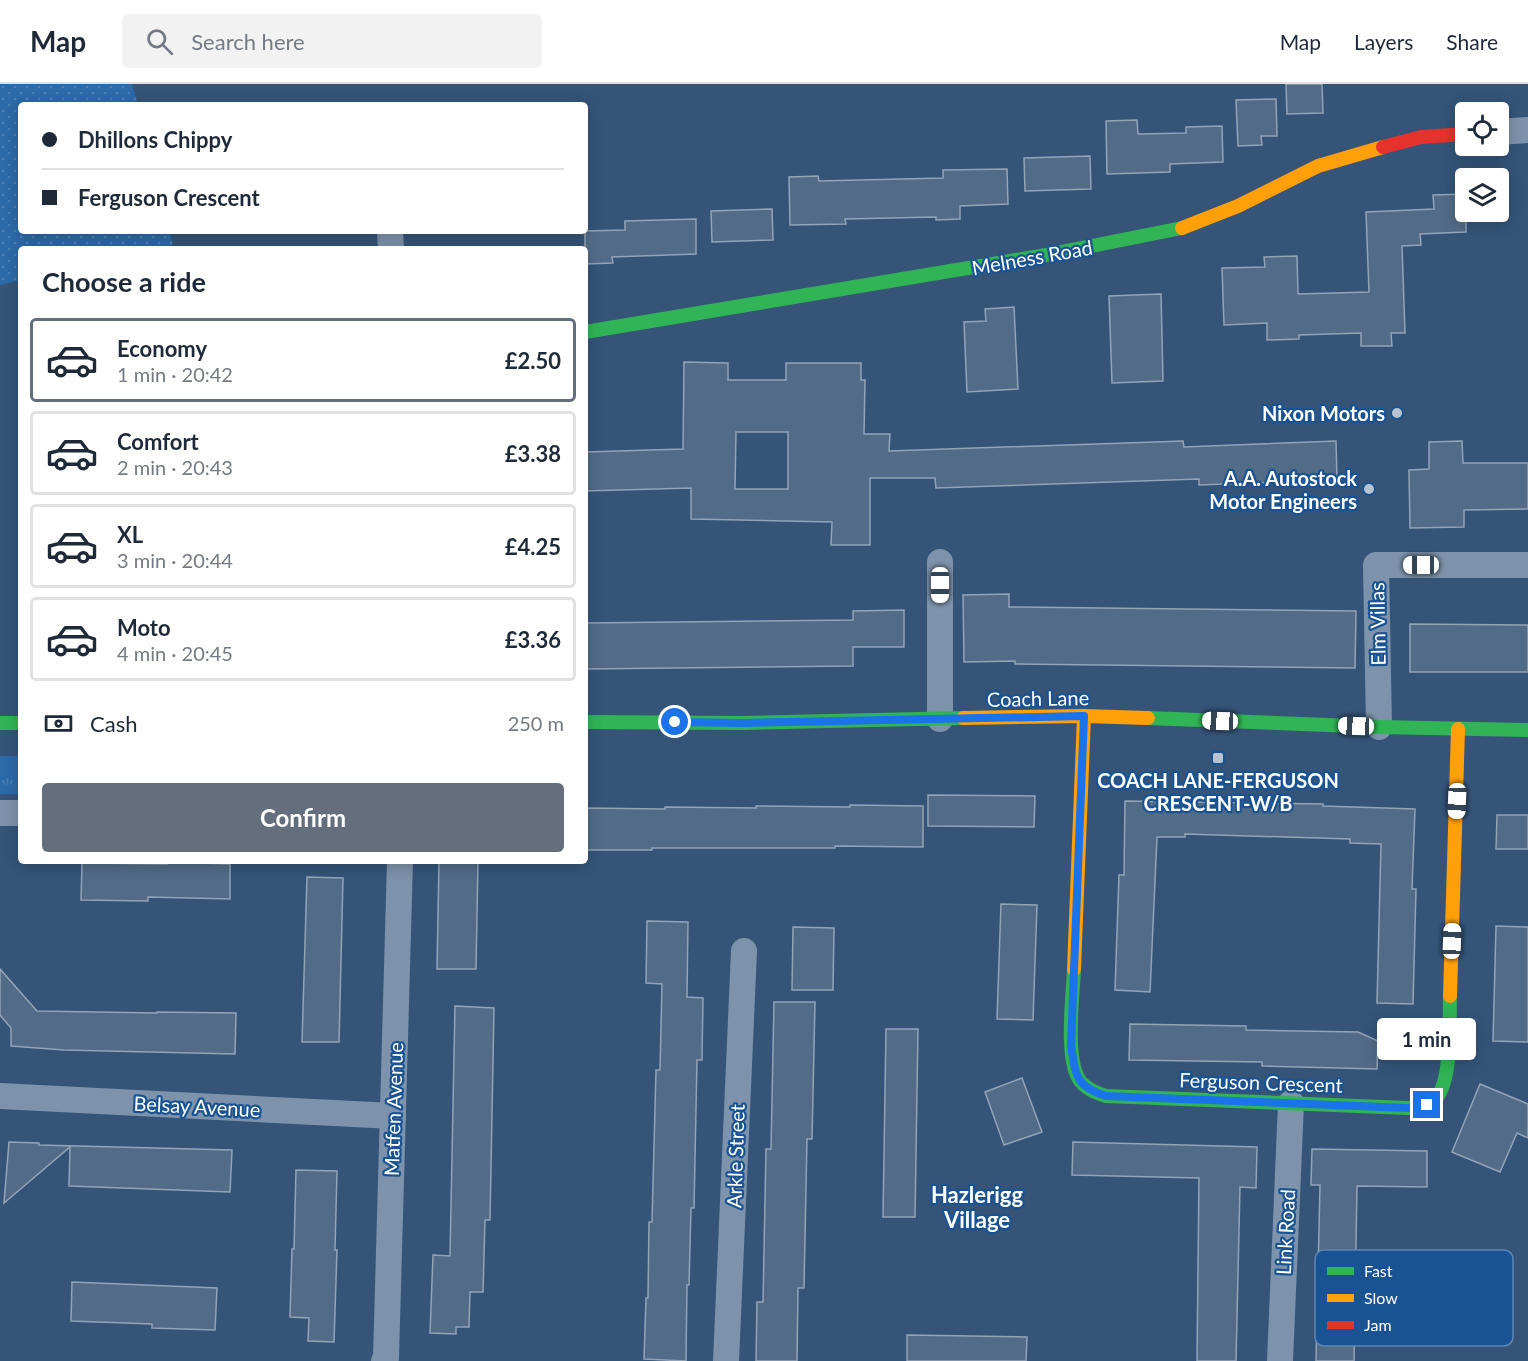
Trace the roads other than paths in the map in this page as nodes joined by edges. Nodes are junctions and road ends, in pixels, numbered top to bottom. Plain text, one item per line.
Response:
1 (1528, 130) edge
2 (1509, 131) edge
3 (1455, 135) edge
4 (588, 331) edge
5 (940, 562) dead end
6 (1528, 565) edge
7 (1084, 716) junction
8 (940, 719) junction
9 (588, 722) edge
10 (0, 723) edge
11 (18, 723) edge
12 (1379, 727) junction
13 (1458, 729) junction
14 (1528, 730) edge
15 (0, 813) edge
16 (18, 813) edge
17 (400, 864) edge
18 (744, 951) dead end
19 (0, 1096) edge
20 (1291, 1103) junction
21 (393, 1116) junction
22 (385, 1359) edge
23 (726, 1361) edge
24 (1280, 1361) edge

1 - 2 street
3 - 4 street, Melness Road
5 - 8 street
6 - 12 street, Elm Villas
7 - 8 street, Coach Lane
7 - 12 street, Coach Lane
7 - 20 street, Ferguson Crescent
8 - 9 street, Coach Lane
10 - 11 street
12 - 13 street, Coach Lane
13 - 14 street, Coach Lane
13 - 20 street, Ferguson Crescent
15 - 16 street
17 - 21 street, Matfen Avenue
18 - 23 street, Arkle Street
19 - 21 street, Belsay Avenue
20 - 24 street, Link Road
21 - 22 street, Matfen Avenue

